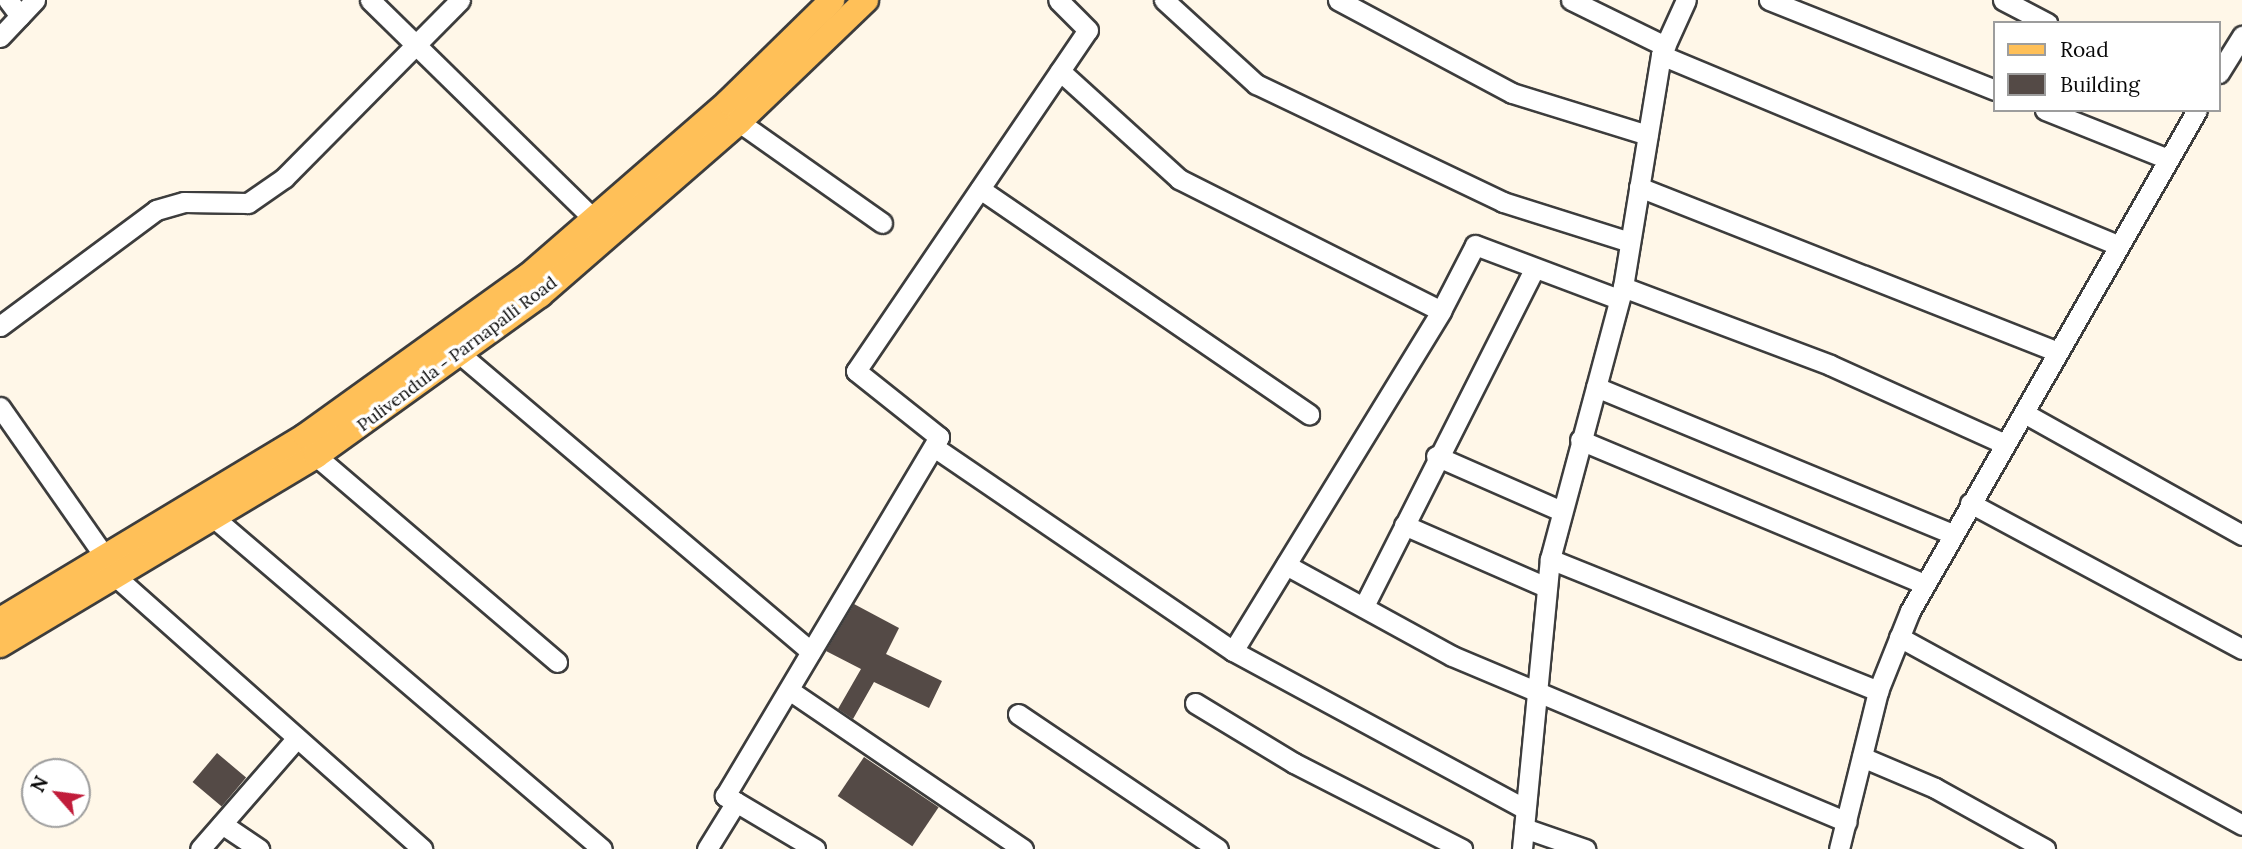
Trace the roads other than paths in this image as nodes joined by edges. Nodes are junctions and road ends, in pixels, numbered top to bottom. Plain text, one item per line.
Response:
1 (8, 0) edge
2 (35, 0) edge
3 (370, 0) edge
4 (460, 0) edge
5 (832, 0) edge
6 (866, 0) edge
7 (1058, 0) edge
8 (1164, 0) edge
9 (1338, 0) edge
10 (1571, 0) edge
11 (1686, 0) edge
12 (1769, 0) edge
13 (2003, 0) edge
14 (20, 16) junction
15 (2043, 21) edge
16 (2242, 36) edge
17 (0, 37) edge
18 (418, 47) junction
19 (1663, 51) junction
20 (2221, 70) edge
21 (1060, 71) junction
22 (1994, 90) edge
23 (2050, 112) edge
24 (2196, 112) edge
25 (740, 122) junction
26 (1648, 135) junction
27 (2168, 159) junction
28 (1639, 187) junction
29 (980, 190) junction
30 (882, 223) dead end
31 (602, 228) junction
32 (1630, 242) junction
33 (2117, 246) junction
34 (1532, 271) junction
35 (1621, 293) junction
36 (1441, 311) junction
37 (0, 326) edge
38 (2057, 352) junction
39 (460, 354) junction
40 (1596, 387) junction
41 (0, 407) edge
42 (2024, 413) junction
43 (1309, 414) dead end
44 (1580, 440) junction
45 (2005, 444) junction
46 (934, 447) junction
47 (316, 456) junction
48 (1436, 456) junction
49 (1970, 503) junction
50 (1561, 511) junction
51 (213, 517) junction
52 (1404, 525) junction
53 (1952, 534) junction
54 (2242, 535) edge
55 (1550, 559) junction
56 (1286, 565) junction
57 (110, 567) junction
58 (1925, 584) junction
59 (1546, 587) junction
60 (1364, 606) junction
61 (0, 620) edge
62 (1899, 637) junction
63 (0, 645) edge
64 (2242, 649) edge
65 (1233, 651) junction
66 (811, 652) junction
67 (557, 662) dead end
68 (789, 690) junction
69 (1534, 690) junction
70 (1878, 691) junction
71 (1195, 703) dead end
72 (1018, 714) dead end
73 (297, 738) junction
74 (1862, 757) junction
75 (736, 803) junction
76 (1524, 818) junction
77 (1846, 822) junction
78 (222, 824) junction
79 (2242, 824) edge
80 (200, 849) edge
81 (259, 849) edge
82 (422, 849) edge
83 (602, 849) edge
84 (707, 849) edge
85 (815, 849) edge
86 (1023, 849) edge
87 (1218, 849) edge
88 (1462, 849) edge
89 (1522, 849) edge
90 (1585, 849) edge
91 (1839, 849) edge
92 (2045, 849) edge

1 - 14 street
2 - 14 street
3 - 18 street
4 - 18 street
5 - 31 main road, Pulivendula - Parnapalli Road
6 - 25 main road, Pulivendula - Parnapalli Road
7 - 21 street
8 - 32 street
9 - 26 street
10 - 19 street
11 - 19 street
12 - 22 street
13 - 15 street
14 - 17 street
16 - 20 street
18 - 31 street
18 - 37 street
19 - 26 street
19 - 33 street
21 - 29 street
21 - 36 street
23 - 27 street
24 - 27 street
25 - 30 street
25 - 31 main road, Pulivendula - Parnapalli Road
26 - 28 street
27 - 33 street
28 - 32 street
28 - 38 street
29 - 43 street
29 - 46 street
31 - 39 main road, Pulivendula - Parnapalli Road
31 - 57 main road, Pulivendula - Parnapalli Road
32 - 35 street
33 - 38 street
34 - 35 street
34 - 36 street
34 - 48 street
35 - 40 street
35 - 45 street
36 - 56 street
38 - 42 street
39 - 47 main road, Pulivendula - Parnapalli Road
39 - 66 street
40 - 44 street
40 - 53 street
41 - 57 street
42 - 45 street
42 - 54 street
44 - 50 street
44 - 58 street
45 - 49 street
46 - 65 street
46 - 66 street
47 - 51 main road, Pulivendula - Parnapalli Road
47 - 67 street
48 - 50 street
48 - 52 street
49 - 53 street
49 - 64 street
50 - 55 street
51 - 57 main road, Pulivendula - Parnapalli Road
51 - 83 street
52 - 59 street
52 - 60 street
53 - 58 street
55 - 59 street
55 - 70 street
56 - 60 street
56 - 65 street
57 - 61 main road, Pulivendula - Parnapalli Road
57 - 63 main road, Pulivendula - Parnapalli Road
57 - 73 street
58 - 62 street
59 - 69 street
60 - 69 street
62 - 70 street
62 - 79 street
65 - 76 street
66 - 68 street
68 - 75 street
68 - 86 street
69 - 76 street
69 - 77 street
70 - 74 street
71 - 88 street
72 - 87 street
73 - 78 street
73 - 82 street
74 - 77 street
74 - 92 street
75 - 84 street
75 - 85 street
76 - 89 street
76 - 90 street
77 - 91 street
78 - 80 street
78 - 81 street

